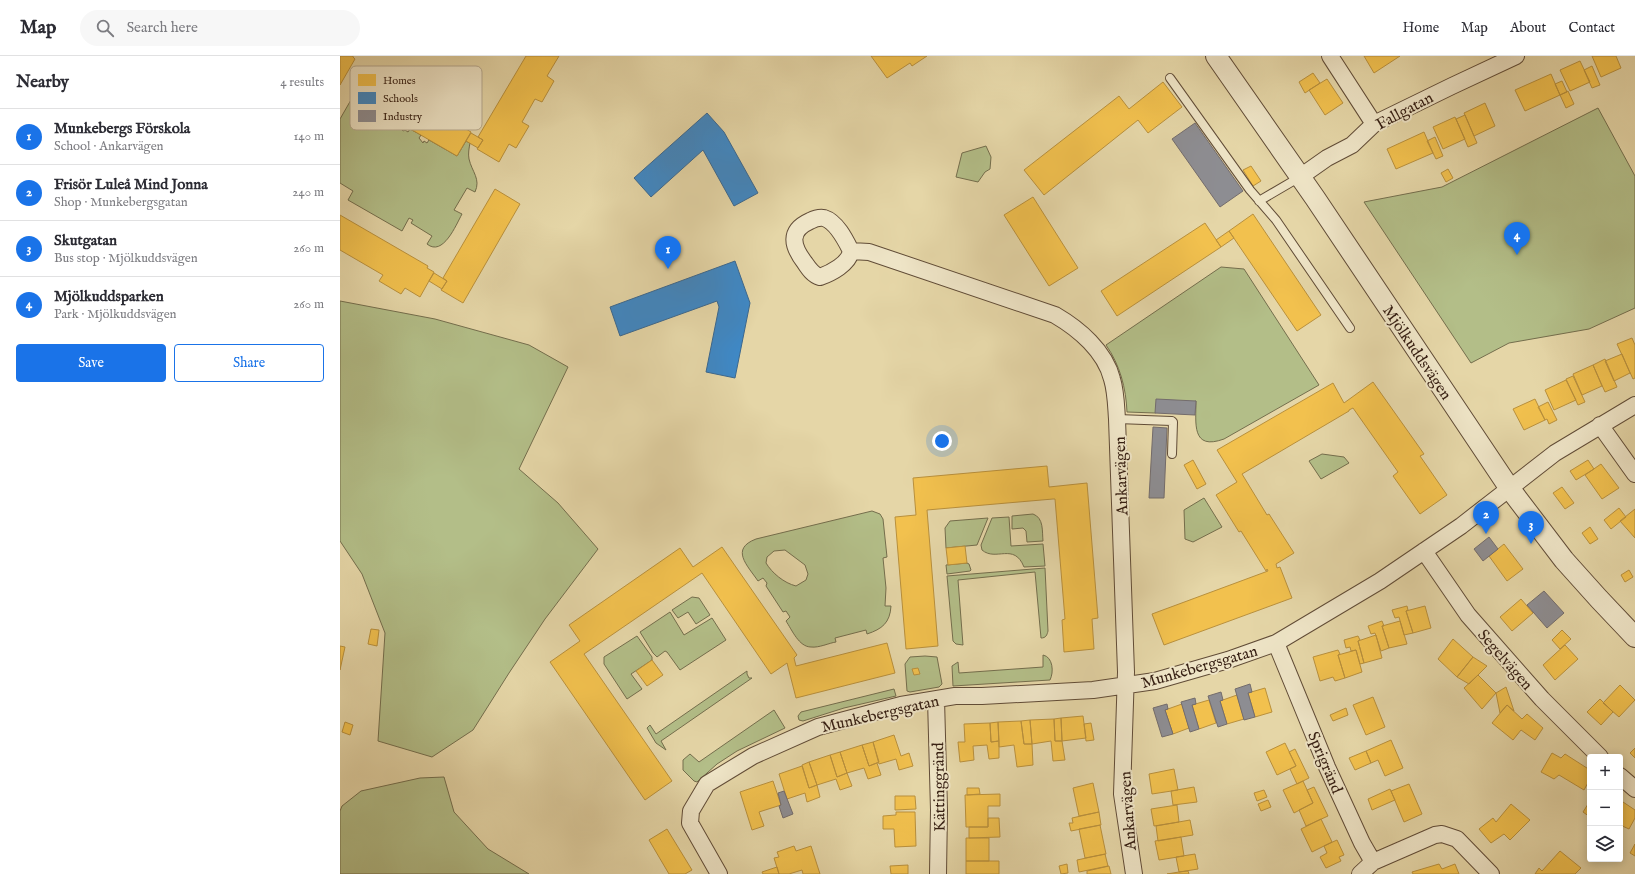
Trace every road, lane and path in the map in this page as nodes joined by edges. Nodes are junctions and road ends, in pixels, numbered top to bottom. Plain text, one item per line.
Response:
1 (1216, 56) edge
2 (1330, 56) edge
3 (1516, 56) edge
4 (1170, 78) dead end
5 (1374, 124) junction
6 (1300, 177) junction
7 (1259, 201) junction
8 (851, 251) dead end
9 (1350, 328) dead end
10 (1635, 405) edge
11 (1117, 419) junction
12 (1600, 425) junction
13 (1172, 454) dead end
14 (1635, 474) edge
15 (1510, 489) junction
16 (1424, 551) junction
17 (1635, 637) edge
18 (1276, 643) junction
19 (1126, 685) junction
20 (936, 699) junction
21 (1597, 754) edge
22 (1623, 779) edge
23 (1635, 789) edge
24 (1373, 862) junction
25 (719, 874) edge
26 (938, 874) edge
27 (1134, 874) edge
28 (1360, 874) edge
29 (1491, 874) edge

1 - 6 street, Mjölkuddsvägen
2 - 5 street
3 - 5 street, Fallgatan
4 - 7 lane
5 - 6 street, Fallgatan
6 - 7 lane
6 - 15 street, Mjölkuddsvägen
7 - 9 lane
8 - 11 street, Ankarvägen
10 - 12 street, Munkebergsgatan
11 - 13 lane
11 - 19 street, Ankarvägen
12 - 14 street
12 - 15 street, Munkebergsgatan
15 - 16 street, Munkebergsgatan
15 - 17 street, Mjölkuddsvägen
16 - 18 street, Munkebergsgatan
16 - 21 street, Segelvägen
18 - 19 street, Munkebergsgatan
18 - 24 street, Sprigränd
19 - 20 street, Munkebergsgatan
19 - 27 street, Ankarvägen
20 - 25 street, Munkebergsgatan
20 - 26 street, Kättinggränd
22 - 23 street
24 - 28 street
24 - 29 street

